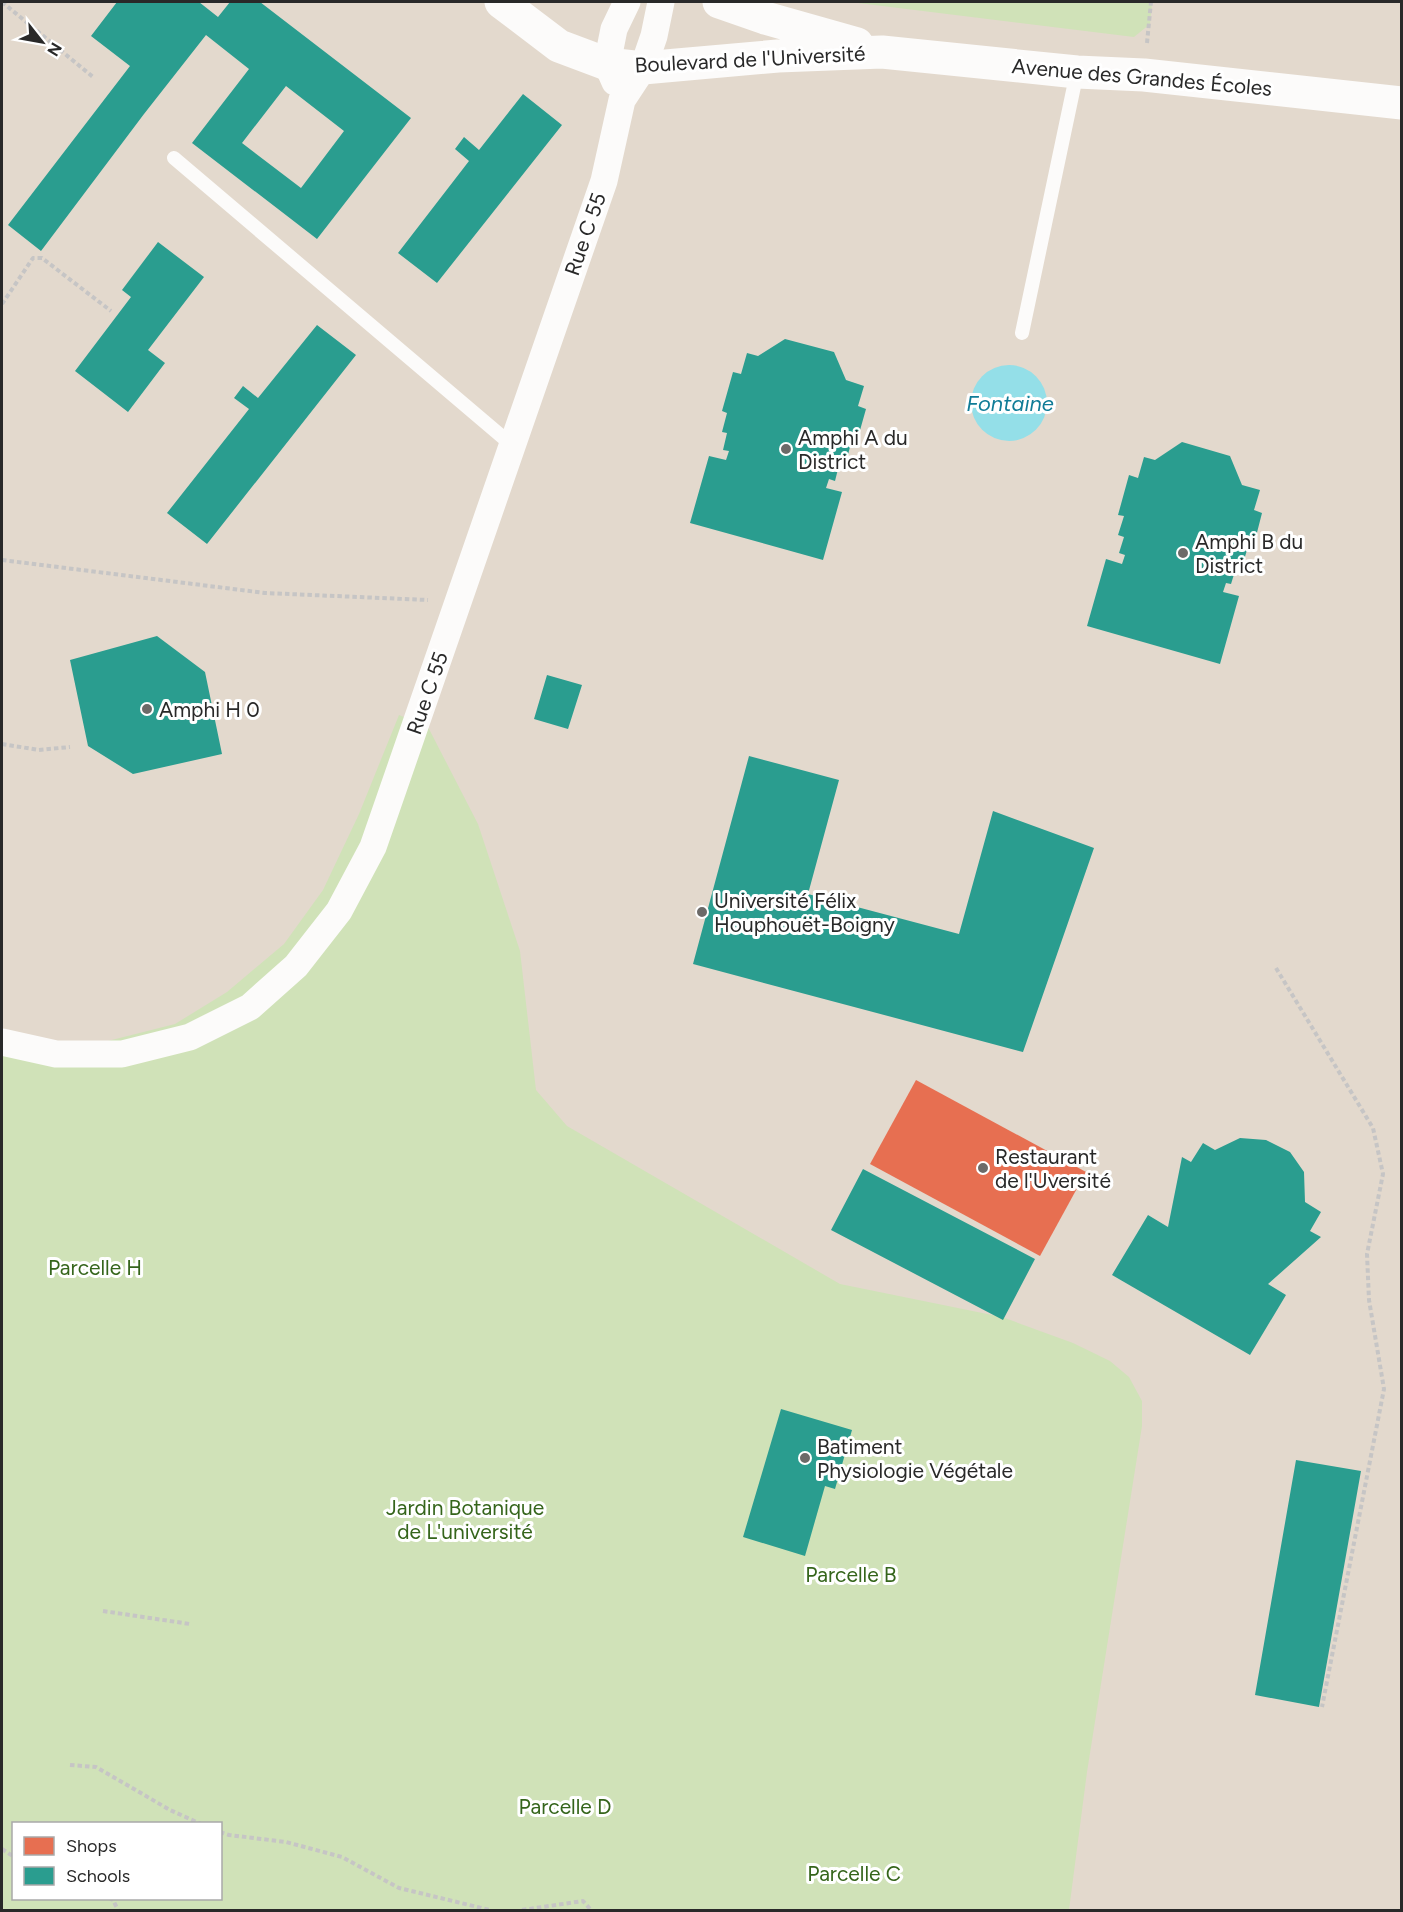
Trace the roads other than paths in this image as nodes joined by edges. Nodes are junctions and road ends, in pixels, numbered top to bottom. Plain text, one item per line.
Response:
1 (501, 2) edge
2 (627, 2) edge
3 (661, 2) edge
4 (719, 2) edge
5 (882, 52) junction
6 (607, 64) junction
7 (644, 68) junction
8 (1077, 72) junction
9 (622, 100) junction
10 (1401, 103) edge
11 (174, 158) dead end
12 (1022, 333) dead end
13 (513, 446) junction
14 (2, 1042) edge

1 - 6 street, Boulevard de l'Université
2 - 6 street
3 - 7 street, Rue C 55
4 - 5 street, Boulevard de l'Université
5 - 7 street, Boulevard de l'Université
5 - 8 street, Avenue des Grandes Écoles
6 - 7 street, Boulevard de l'Université
6 - 9 street
7 - 9 street, Rue C 55
8 - 10 street, Avenue des Grandes Écoles
8 - 12 lane
9 - 13 street, Rue C 55
11 - 13 lane
13 - 14 street, Rue C 55

